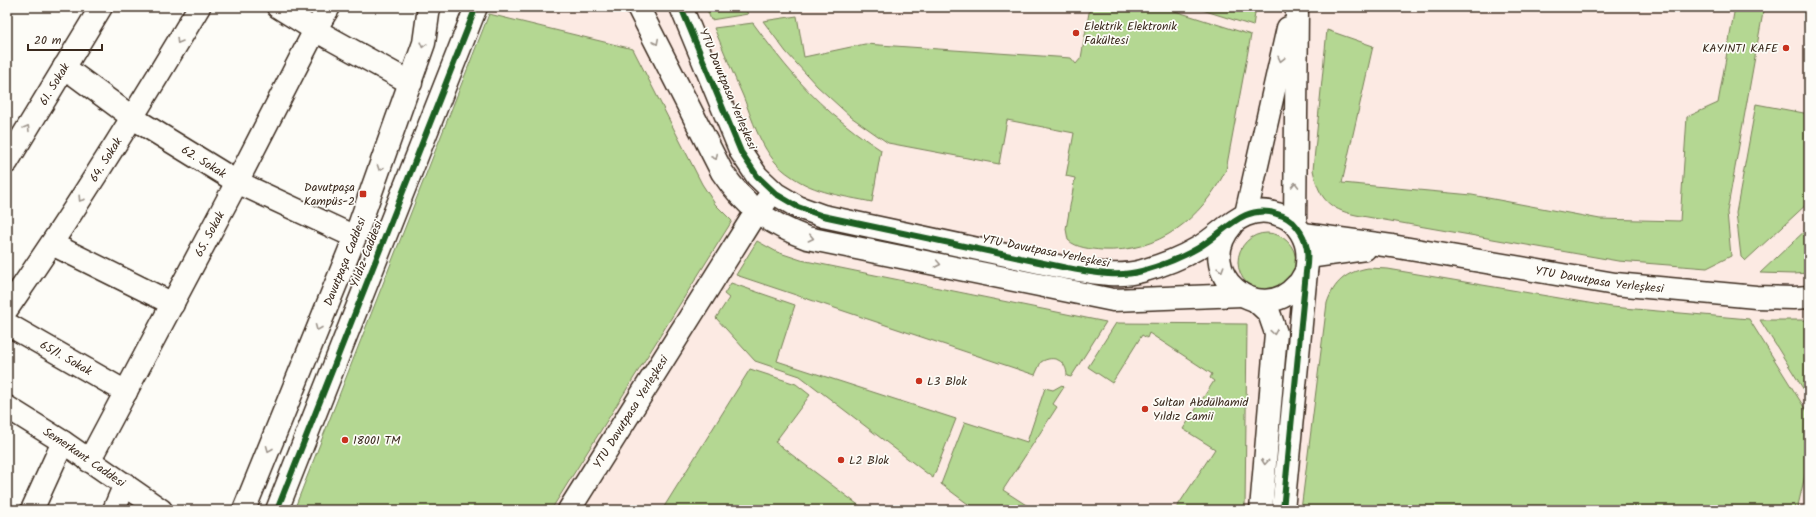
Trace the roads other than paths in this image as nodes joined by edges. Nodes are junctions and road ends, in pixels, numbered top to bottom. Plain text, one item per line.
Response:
1 (100, 7) edge
2 (199, 7) edge
3 (278, 7) edge
4 (328, 7) edge
5 (429, 7) edge
6 (476, 7) edge
7 (638, 7) edge
8 (681, 7) edge
9 (1292, 7) edge
10 (1297, 7) edge
11 (315, 30) junction
12 (64, 67) junction
13 (411, 83) junction
14 (133, 118) junction
15 (7, 162) edge
16 (238, 182) junction
17 (773, 192) junction
18 (757, 211) junction
19 (1241, 218) junction
20 (1299, 229) junction
21 (355, 238) junction
22 (52, 244) junction
23 (1392, 246) junction
24 (1307, 265) junction
25 (1809, 297) edge
26 (1249, 298) junction
27 (173, 304) junction
28 (7, 309) edge
29 (7, 324) edge
30 (126, 392) junction
31 (7, 407) edge
32 (63, 442) junction
33 (89, 461) junction
34 (125, 484) junction
35 (32, 510) edge
36 (114, 510) edge
37 (161, 510) edge
38 (244, 510) edge
39 (277, 510) edge
40 (569, 510) edge
41 (1261, 510) edge
42 (1283, 510) edge

1 - 12 street, 61. Sokak
2 -> 14 street, 64. Sokak
3 - 11 street
4 - 11 street, 65. Sokak
5 -> 13 street, Davutpaşa Caddesi
6 - 39 street, Yıldız Caddesi
7 -> 18 street
8 - 17 street, YTU Davutpasa Yerleşkesi
9 -> 19 street
20 -> 10 street
11 - 13 street
11 - 16 street, 65. Sokak
12 - 14 street, 62. Sokak
15 -> 12 street, 61. Sokak
13 -> 21 street, Davutpaşa Caddesi
14 - 16 street, 62. Sokak
14 -> 22 street, 64. Sokak
16 - 21 street, 62. Sokak
16 - 27 street, 65. Sokak
17 - 18 street, YTU Davutpasa Yerleşkesi
17 - 19 street, YTU Davutpasa Yerleşkesi
18 -> 26 street
18 - 40 street, YTU Davutpasa Yerleşkesi
19 - 20 street, YTU Davutpasa Yerleşkesi
19 -> 26 street
20 - 23 street, YTU Davutpasa Yerleşkesi
20 - 24 street
21 -> 38 street, Davutpaşa Caddesi
22 - 27 street
22 - 28 street, 64. Sokak
23 - 24 street, YTU Davutpasa Yerleşkesi
23 - 25 street, YTU Davutpasa Yerleşkesi
24 - 26 street
24 - 42 street
26 -> 41 street
27 - 30 street, 65. Sokak
29 - 30 street, 65/1. Sokak
30 - 33 street, 65. Sokak
31 - 32 street, Semerkant Caddesi
32 - 33 street, Semerkant Caddesi
32 - 35 street
33 - 34 street, Semerkant Caddesi
34 - 36 street
34 - 37 street, Semerkant Caddesi

